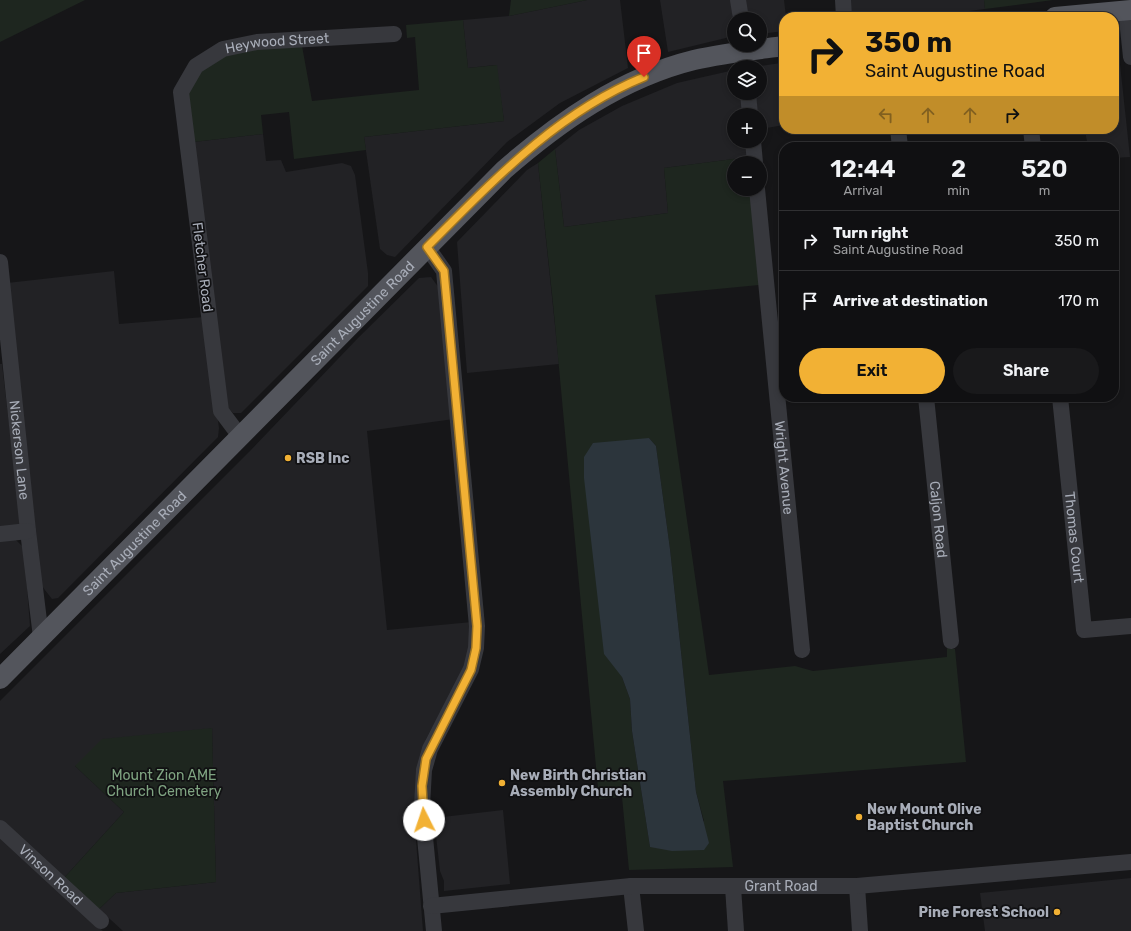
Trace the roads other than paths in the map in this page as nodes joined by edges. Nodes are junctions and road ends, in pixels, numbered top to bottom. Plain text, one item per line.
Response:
1 (738, 0) edge
2 (843, 0) edge
3 (1119, 8) edge
4 (740, 12) edge
5 (844, 12) edge
6 (1091, 12) edge
7 (394, 34) dead end
8 (779, 47) edge
9 (744, 54) edge
10 (1131, 57) edge
11 (181, 92) joint
12 (758, 196) edge
13 (427, 247) junction
14 (0, 262) edge
15 (927, 402) edge
16 (1061, 402) edge
17 (239, 436) junction
18 (28, 531) junction
19 (0, 534) edge
20 (1131, 626) edge
21 (41, 637) junction
22 (951, 641) dead end
23 (802, 650) dead end
24 (0, 679) edge
25 (0, 828) edge
26 (1131, 862) edge
27 (631, 886) junction
28 (857, 886) junction
29 (733, 887) junction
30 (431, 906) junction
31 (101, 921) dead end
32 (434, 931) edge
33 (636, 931) edge
34 (736, 931) edge
35 (860, 931) edge

1 - 4 street
2 - 5 street
3 - 6 main road
3 - 10 street
7 - 11 street, Heywood Street
8 - 9 main road, Saint Augustine Road
9 - 13 main road, Saint Augustine Road
11 - 17 street, Fletcher Road
12 - 23 street, Wright Avenue
13 - 17 main road, Saint Augustine Road
13 - 30 street
14 - 18 street, Nickerson Lane
15 - 22 street, Caljon Road
16 - 20 street, Thomas Court
17 - 21 main road, Saint Augustine Road
18 - 19 street
18 - 21 street, Nickerson Lane
21 - 24 main road, Saint Augustine Road
25 - 31 street, Vinson Road
26 - 28 street, Grant Road
27 - 29 street, Grant Road
27 - 30 street, Grant Road
27 - 33 street
28 - 29 street, Grant Road
28 - 35 street
29 - 34 street
30 - 32 street

